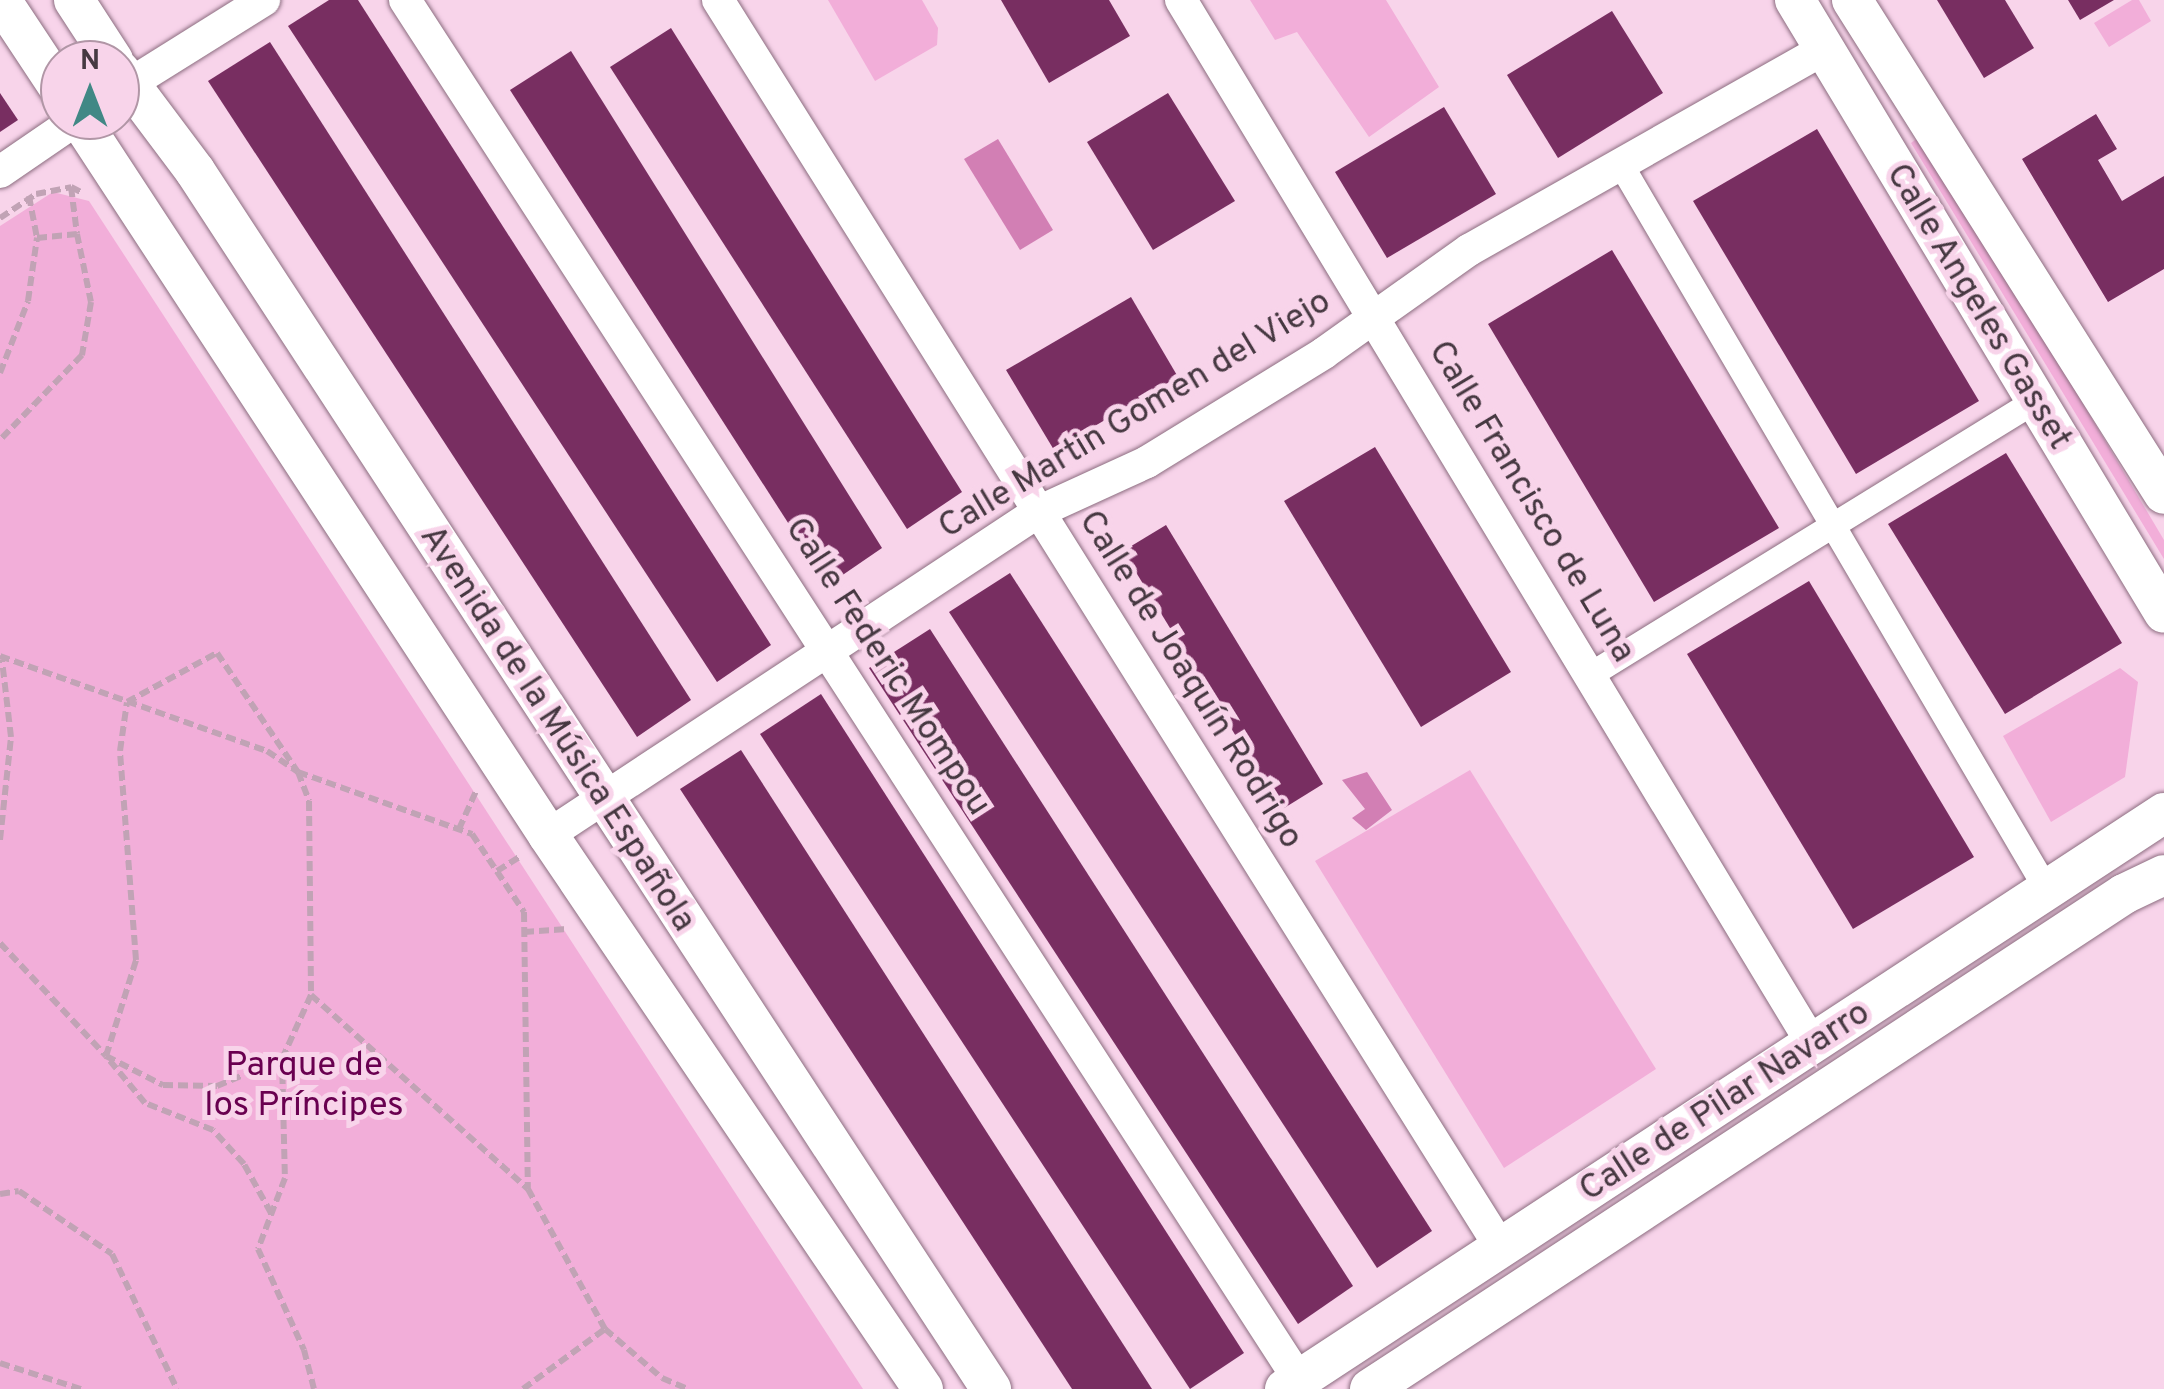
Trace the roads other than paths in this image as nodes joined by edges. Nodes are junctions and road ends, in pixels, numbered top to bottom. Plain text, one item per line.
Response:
1 (1, 0) edge
2 (74, 0) edge
3 (264, 0) edge
4 (405, 0) edge
5 (718, 0) edge
6 (1181, 0) edge
7 (1795, 0) edge
8 (1852, 0) edge
9 (98, 40) edge
10 (1824, 50) junction
11 (40, 59) edge
12 (140, 65) edge
13 (140, 101) edge
14 (48, 140) edge
15 (91, 140) edge
16 (1621, 164) junction
17 (5, 169) edge
18 (1374, 319) junction
19 (2034, 401) junction
20 (2164, 494) edge
21 (1038, 512) junction
22 (1831, 530) junction
23 (2164, 613) edge
24 (828, 649) junction
25 (1589, 675) junction
26 (604, 801) junction
27 (2164, 814) edge
28 (538, 844) junction
29 (2164, 875) edge
30 (2048, 892) junction
31 (1813, 1046) junction
32 (1501, 1248) junction
33 (1292, 1385) edge
34 (923, 1389) edge
35 (991, 1389) edge
36 (1370, 1389) edge

1 - 11 street
2 - 9 street, Avenida de la Música Española
3 - 12 street
4 - 24 street, Calle Federic Mompou
5 - 21 street, Calle de Joaquín Rodrigo
6 - 18 street, Calle Francisco de Luna
7 - 10 street, Calle Angeles Gasset
8 - 20 street, Calle Angeles Gasset
10 - 16 street, Calle Martin Gomen del Viejo
10 - 19 street, Calle Angeles Gasset
13 - 26 street, Avenida de la Música Española
14 - 17 street
15 - 28 street, Avenida de la Música Española
16 - 18 street, Calle Martin Gomen del Viejo
16 - 22 street
18 - 21 street, Calle Martin Gomen del Viejo
18 - 25 street, Calle Francisco de Luna
19 - 22 street
19 - 23 street, Calle Angeles Gasset
21 - 24 street, Calle Martin Gomen del Viejo
21 - 32 street, Calle de Joaquín Rodrigo
22 - 25 street
22 - 30 street
24 - 26 street, Calle Martin Gomen del Viejo
24 - 33 street, Calle Federic Mompou
25 - 31 street, Calle Francisco de Luna
26 - 28 street, Calle Martin Gomen del Viejo
26 - 35 street, Avenida de la Música Española
27 - 30 street, Calle de Pilar Navarro
28 - 34 street, Avenida de la Música Española
29 - 36 street, Calle de Pilar Navarro
30 - 31 street, Calle de Pilar Navarro
31 - 32 street, Calle de Pilar Navarro
32 - 33 street, Calle de Pilar Navarro

